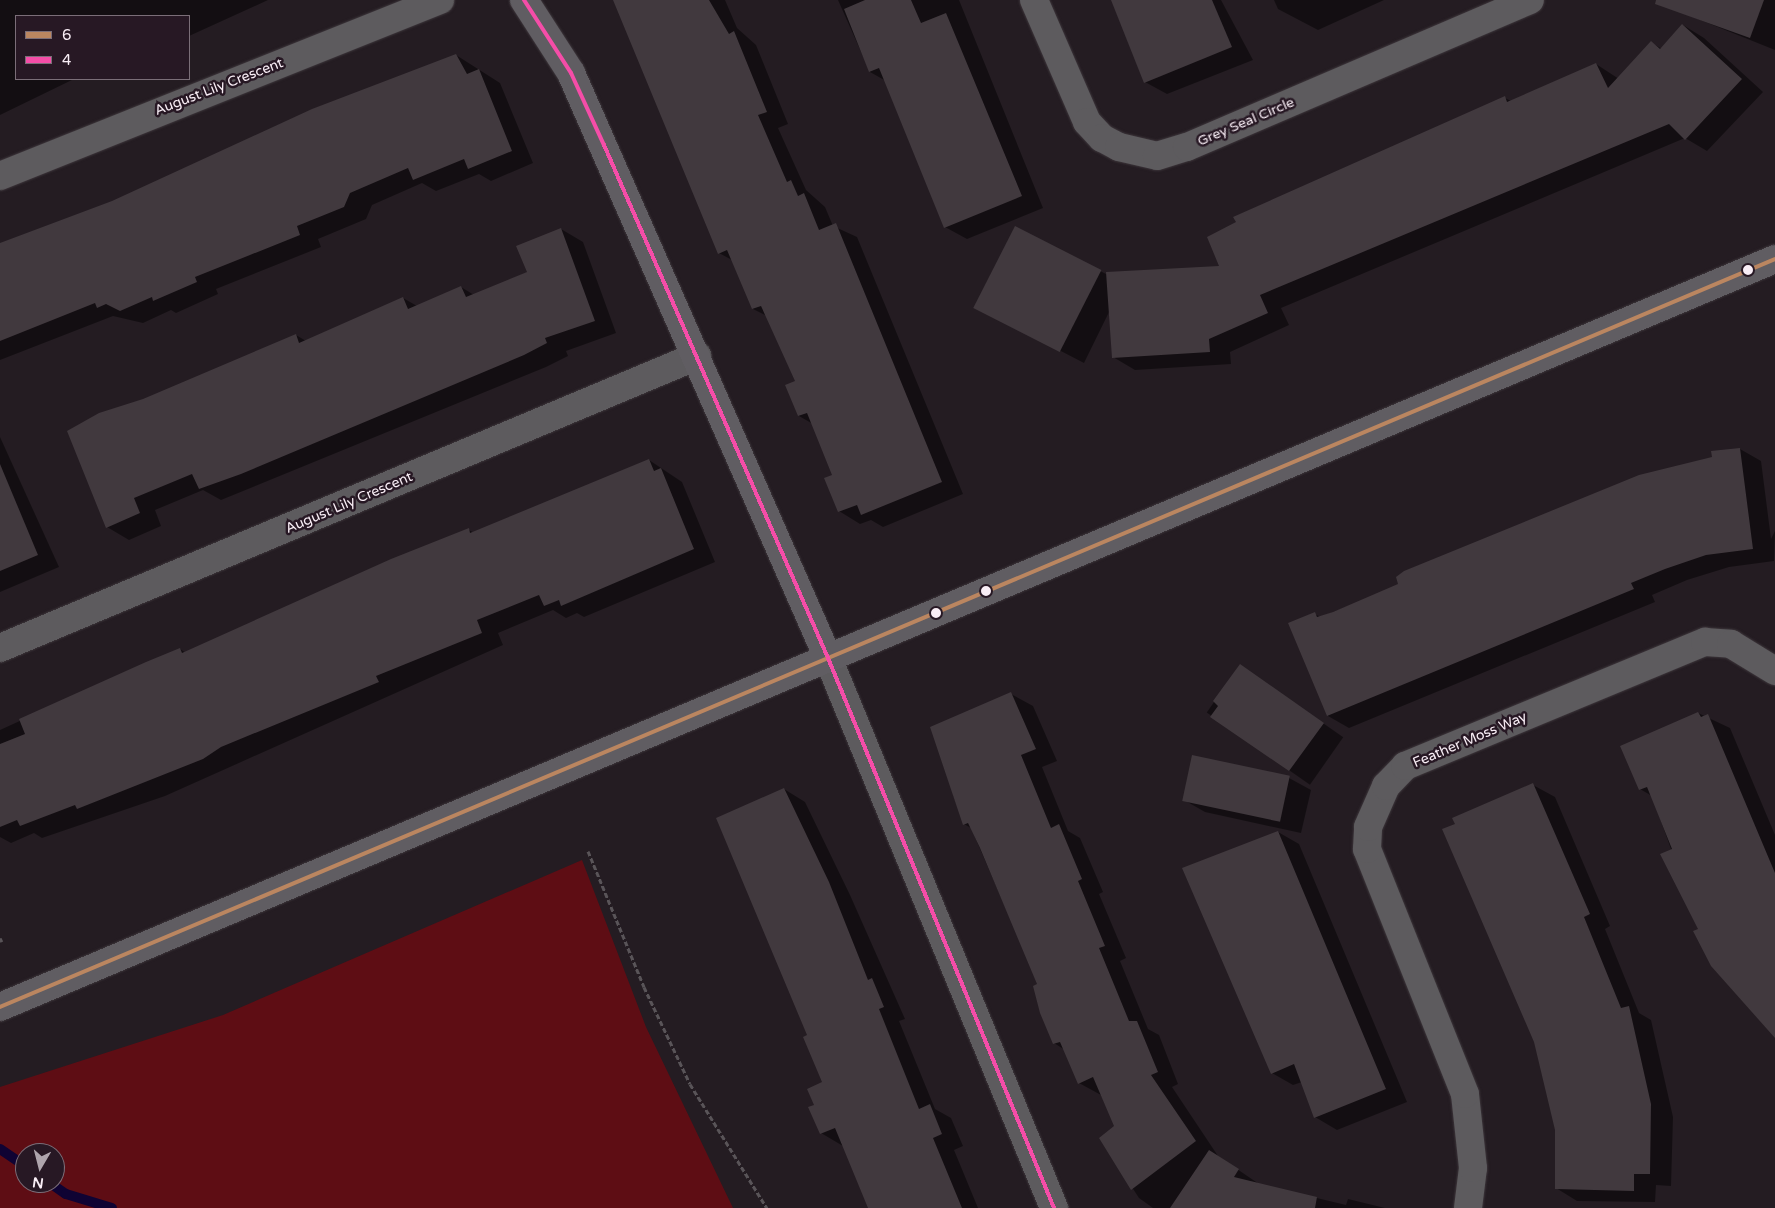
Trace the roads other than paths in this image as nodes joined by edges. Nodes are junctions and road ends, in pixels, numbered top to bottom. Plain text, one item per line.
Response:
1 (440, 0) edge
2 (524, 0) edge
3 (1034, 0) edge
4 (1530, 0) edge
5 (0, 176) edge
6 (1775, 258) edge
7 (697, 356) junction
8 (0, 648) edge
9 (828, 658) junction
10 (1775, 671) edge
11 (0, 1007) edge
12 (1054, 1208) edge
13 (1468, 1208) edge

1 - 5 street, August Lily Crescent
2 - 7 street
3 - 4 street, Grey Seal Circle
6 - 9 street
7 - 8 street, August Lily Crescent
7 - 9 street
9 - 11 street
9 - 12 street
10 - 13 street, Feather Moss Way

